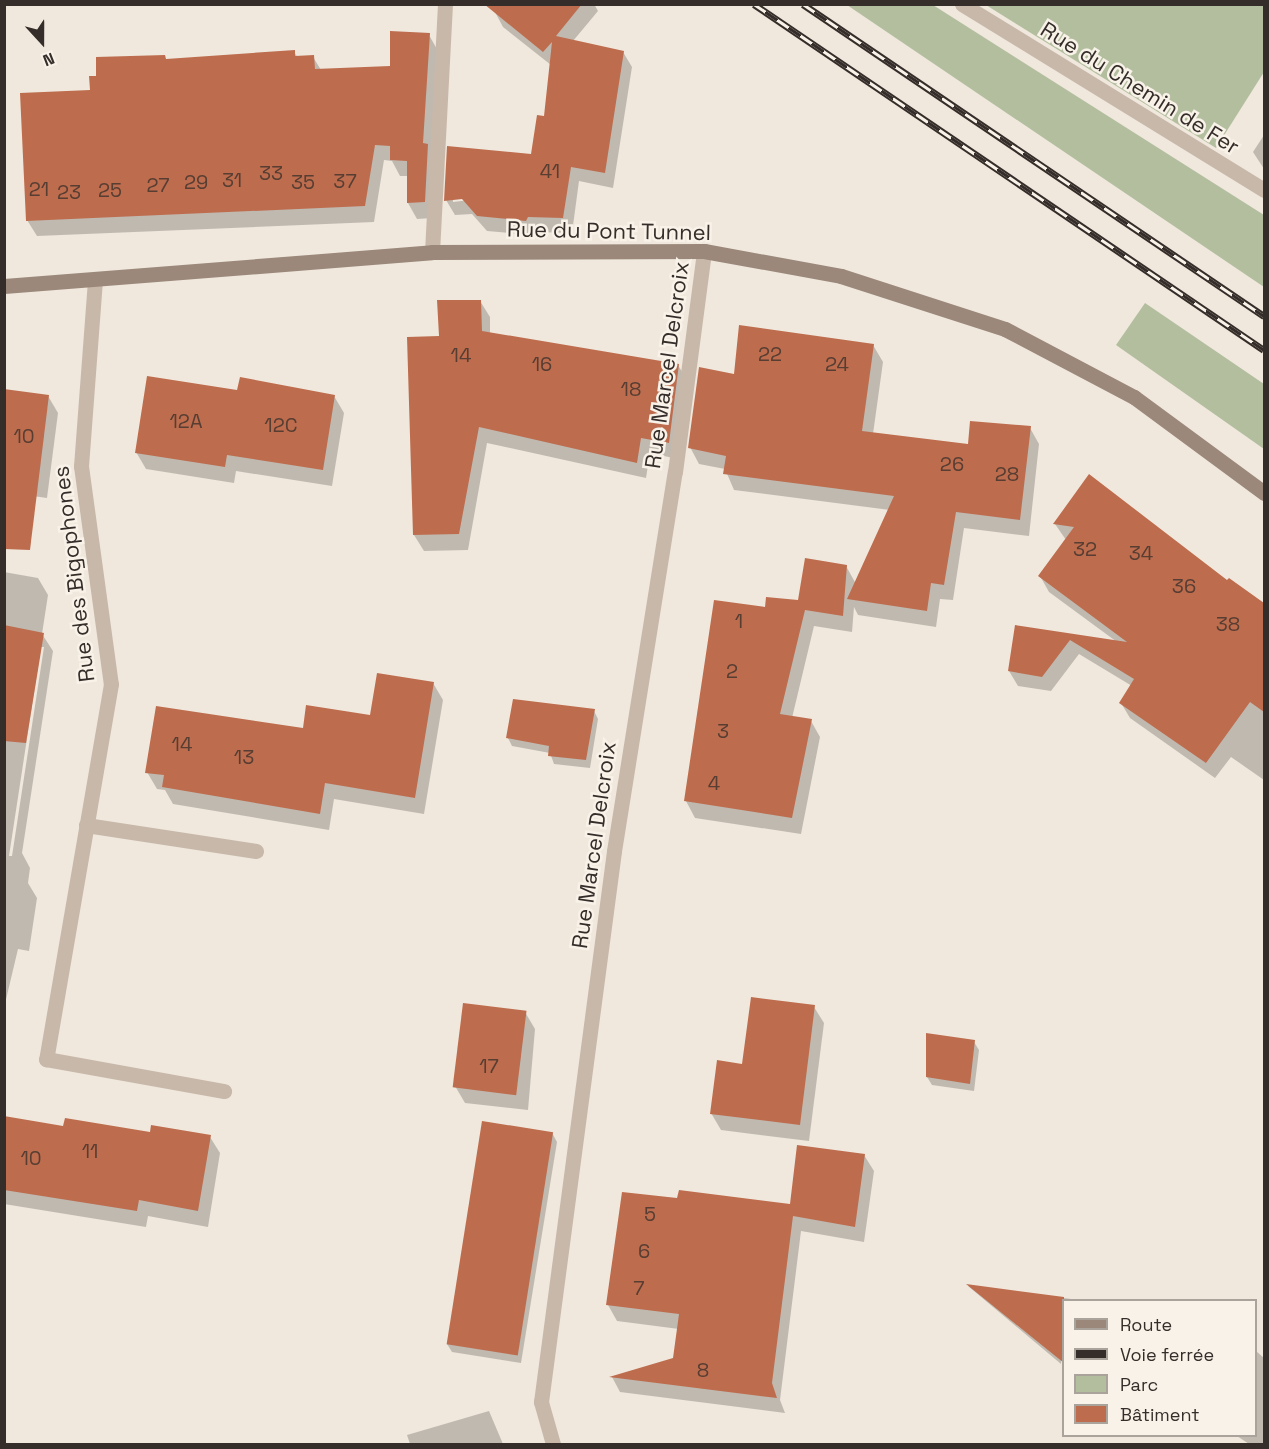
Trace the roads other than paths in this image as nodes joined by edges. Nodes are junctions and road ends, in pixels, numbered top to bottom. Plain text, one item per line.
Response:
1 (445, 4) edge
2 (962, 4) edge
3 (1264, 190) edge
4 (704, 251) junction
5 (432, 252) junction
6 (95, 280) junction
7 (4, 286) edge
8 (1264, 493) edge
9 (86, 825) junction
10 (256, 851) dead end
11 (224, 1091) dead end
12 (553, 1444) edge

1 - 5 street
2 - 3 street, Rue du Chemin de Fer
4 - 5 main road, Rue du Pont Tunnel
4 - 8 main road, Rue du Pont Tunnel
4 - 12 street, Rue Marcel Delcroix
5 - 6 main road, Rue du Pont Tunnel
6 - 7 main road, Rue du Pont Tunnel
6 - 9 street, Rue des Bigophones
9 - 10 street
9 - 11 street, Rue des Bigophones

